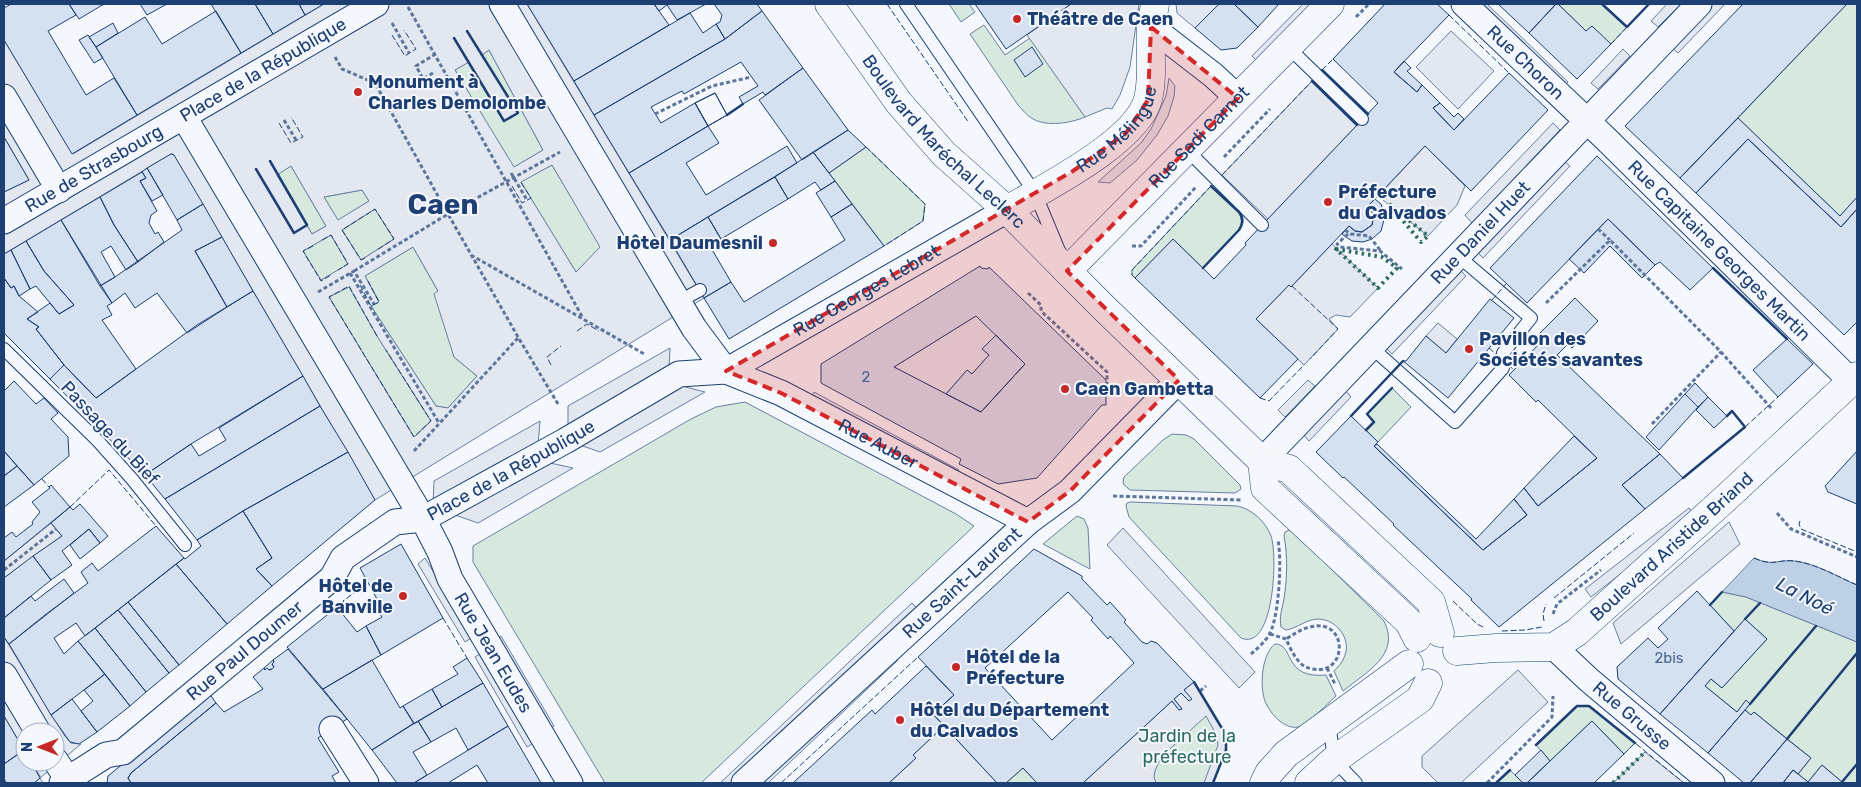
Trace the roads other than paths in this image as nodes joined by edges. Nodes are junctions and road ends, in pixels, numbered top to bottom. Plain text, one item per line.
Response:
1 (502, 4) edge
2 (829, 4) edge
3 (906, 4) edge
4 (1330, 4) edge
5 (1464, 4) edge
6 (1699, 4) edge
7 (383, 11) edge
8 (1153, 15) edge
9 (1288, 47) junction
10 (4, 96) edge
11 (1238, 98) junction
12 (184, 117) junction
13 (1362, 119) dead end
14 (1587, 121) junction
15 (1187, 150) junction
16 (59, 190) junction
17 (1035, 193) junction
18 (1006, 210) junction
19 (4, 221) edge
20 (1262, 225) dead end
21 (1458, 256) junction
22 (1067, 271) junction
23 (700, 290) dead end
24 (678, 302) junction
25 (1371, 347) junction
26 (4, 349) edge
27 (1503, 353) dead end
28 (1503, 368) dead end
29 (726, 371) junction
30 (1854, 379) edge
31 (1179, 380) junction
32 (1262, 461) junction
33 (423, 519) junction
34 (1028, 522) junction
35 (185, 545) dead end
36 (1438, 641) junction
37 (1554, 647) junction
38 (1409, 664) junction
39 (4, 675) edge
40 (1428, 682) junction
41 (32, 722) edge
42 (1329, 722) junction
43 (332, 729) dead end
44 (1334, 760) junction
45 (66, 774) edge
46 (366, 783) edge
47 (570, 783) edge
48 (744, 783) edge
49 (1264, 783) edge
50 (1309, 783) edge
51 (1356, 783) edge
52 (1712, 783) edge

1 - 24 street
2 - 18 main road, Boulevard Maréchal Leclerc
3 - 17 lane, Boulevard Maréchal Leclerc
4 - 9 main road, Rue Sadi Carnot
5 - 14 street, Rue Choron
6 - 14 street, Rue Daniel Huet
7 - 12 street, Place de la République
8 - 11 street
8 - 17 main road, Rue Mélingue
9 - 11 main road, Rue Sadi Carnot
9 - 13 lane
10 - 16 street
11 - 15 main road, Rue Sadi Carnot
12 - 16 street, Rue de Strasbourg
12 - 33 street, Place de la République
14 - 21 street, Rue Daniel Huet
14 - 30 street, Rue Capitaine Georges Martin
15 - 20 lane
15 - 22 main road, Rue Sadi Carnot
16 - 19 street, Rue de Strasbourg
17 - 18 main road, Rue Mélingue
17 - 22 lane, Boulevard Maréchal Leclerc
18 - 22 main road, Boulevard Maréchal Leclerc
18 - 29 street, Rue Georges Lebret
21 - 25 street, Rue Daniel Huet
21 - 27 lane
22 - 31 main road, Boulevard Maréchal Leclerc
23 - 24 lane
24 - 29 street
25 - 28 lane
25 - 32 street, Rue Daniel Huet
26 - 35 lane, Passage du Bief
29 - 33 street, Place de la République
29 - 34 street, Rue Auber
30 - 37 main road, Boulevard Aristide Briand
31 - 32 main road, Boulevard Maréchal Leclerc
31 - 34 street, Rue Saint-Laurent
32 - 36 main road, Boulevard Maréchal Leclerc
33 - 45 street, Rue Paul Doumer
33 - 47 street, Rue Jean Eudes
34 - 48 street, Rue Saint-Laurent
36 - 37 main road
36 - 38 main road
36 - 40 main road
37 - 52 street, Rue Grusse
38 - 40 main road
38 - 42 main road
39 - 41 street
40 - 44 main road
42 - 44 lane
42 - 49 main road
43 - 46 street
44 - 50 main road
44 - 51 lane

